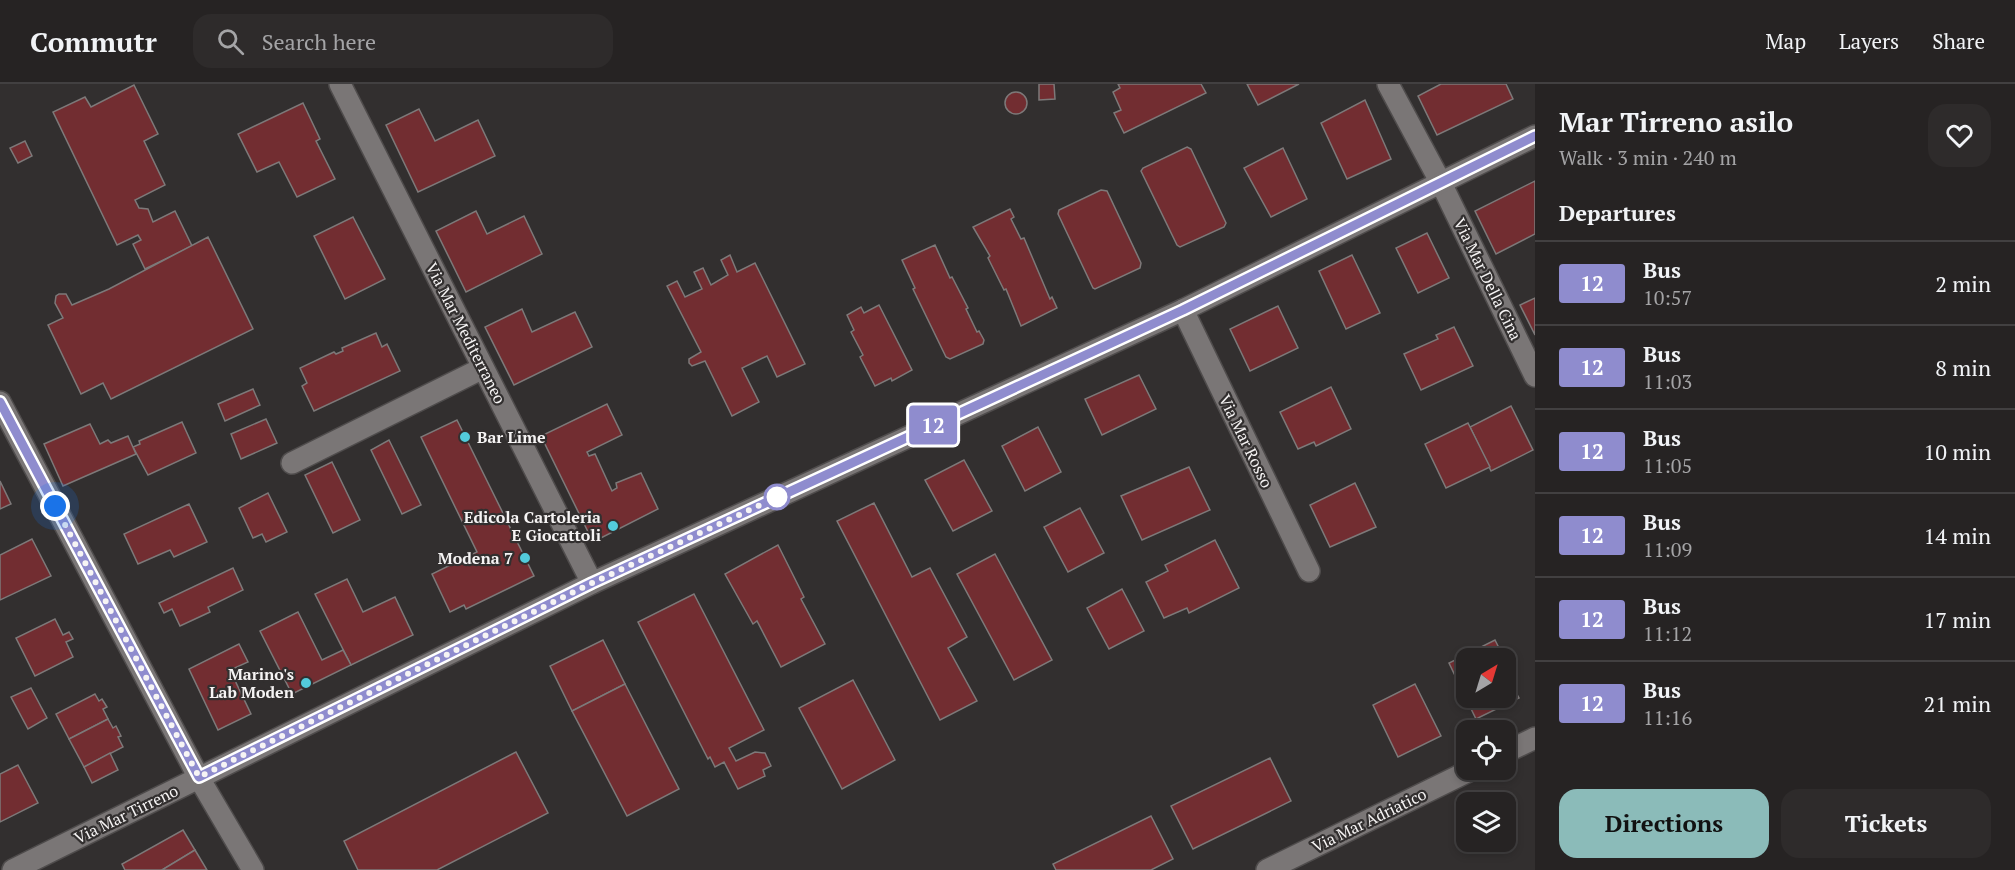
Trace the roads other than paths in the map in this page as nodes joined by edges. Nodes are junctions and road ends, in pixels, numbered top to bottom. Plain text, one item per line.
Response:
1 (340, 84) edge
2 (1388, 84) edge
3 (1535, 136) edge
4 (1440, 183) junction
5 (1183, 310) junction
6 (483, 368) junction
7 (1535, 376) edge
8 (0, 402) edge
9 (292, 463) dead end
10 (1309, 572) dead end
11 (592, 583) junction
12 (1535, 738) edge
13 (1516, 747) edge
14 (199, 777) junction
15 (1456, 777) edge
16 (13, 870) edge
17 (253, 870) edge
18 (1267, 870) edge

1 - 6 street, Via Mar Mediterraneo
2 - 4 street
3 - 4 street, Via Mar Tirreno
4 - 5 street, Via Mar Tirreno
4 - 7 street, Via Mar Della Cina
5 - 10 street, Via Mar Rosso
5 - 11 street, Via Mar Tirreno
6 - 9 street
6 - 11 street, Via Mar Mediterraneo
8 - 14 street
11 - 14 street, Via Mar Tirreno
12 - 13 street
14 - 16 street, Via Mar Tirreno
14 - 17 street
15 - 18 street, Via Mar Adriatico

